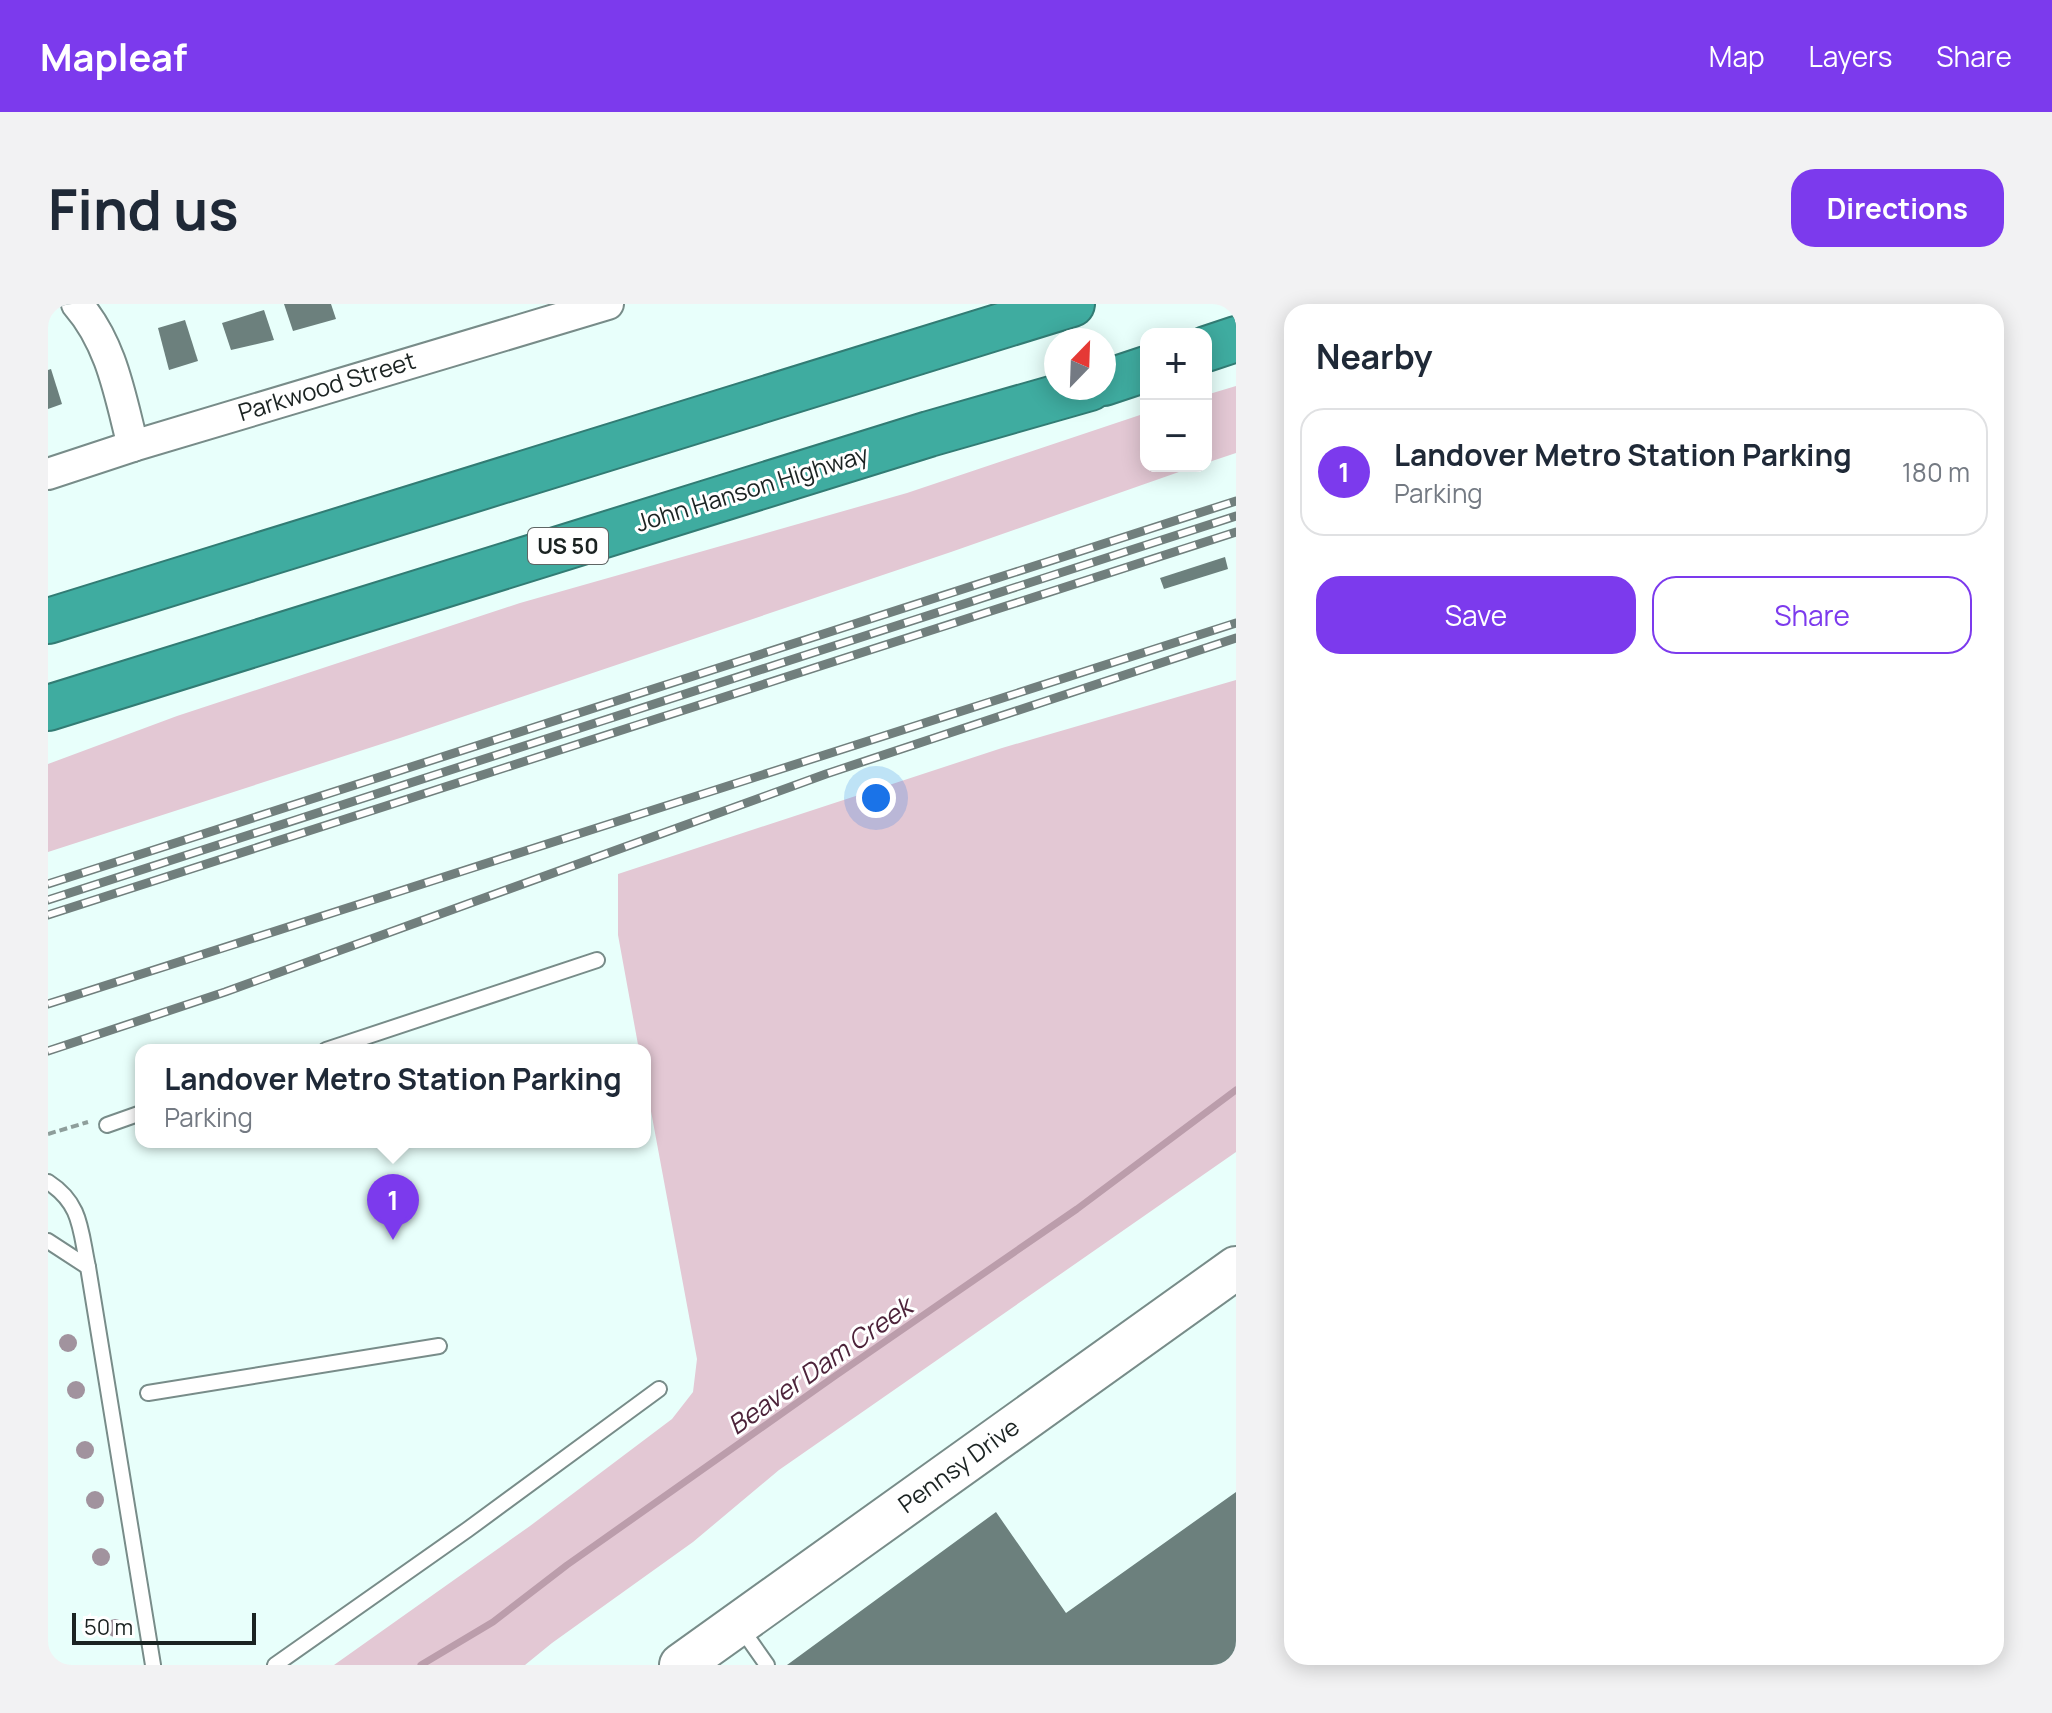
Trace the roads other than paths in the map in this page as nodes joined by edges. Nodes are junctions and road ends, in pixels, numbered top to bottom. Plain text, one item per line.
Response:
1 (77, 304) edge
2 (608, 304) edge
3 (1072, 304) edge
4 (1236, 339) edge
5 (1212, 347) edge
6 (1140, 371) edge
7 (1116, 379) edge
8 (1048, 400) edge
9 (133, 446) junction
10 (48, 474) edge
11 (48, 621) edge
12 (48, 708) edge
13 (597, 960) dead end
14 (344, 1044) edge
15 (135, 1114) edge
16 (100, 1123) road end
17 (48, 1182) edge
18 (48, 1241) edge
19 (88, 1267) junction
20 (1236, 1268) edge
21 (439, 1346) dead end
22 (659, 1389) dead end
23 (148, 1393) dead end
24 (738, 1624) junction
25 (153, 1665) edge
26 (275, 1665) edge
27 (681, 1665) edge
28 (767, 1665) edge

1 - 9 street
2 - 9 street, Parkwood Street
3 - 11 highway
4 - 5 highway
6 - 7 highway
8 - 12 highway, John Hanson Highway / US 50
9 - 10 street, Parkwood Street
13 - 14 lane
15 - 16 lane
17 - 19 lane
18 - 19 lane
19 - 25 lane
20 - 24 main road, Pennsy Drive
21 - 23 lane
22 - 26 lane
24 - 27 main road, Pennsy Drive
24 - 28 lane

